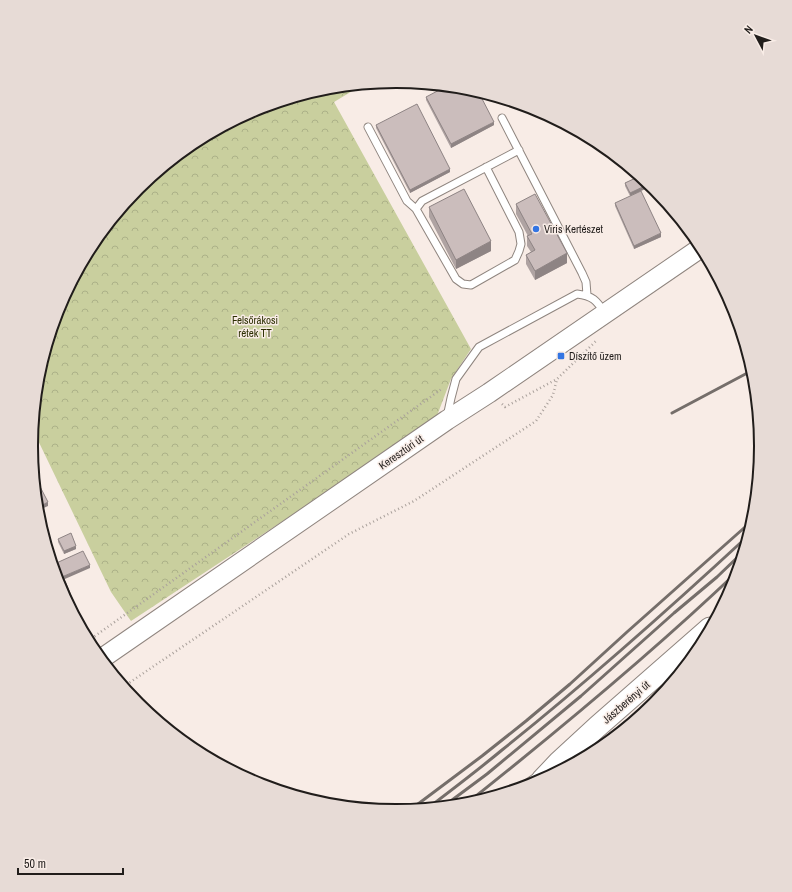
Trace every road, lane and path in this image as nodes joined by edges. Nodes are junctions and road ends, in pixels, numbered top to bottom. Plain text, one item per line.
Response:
1 (502, 118) dead end
2 (368, 127) dead end
3 (518, 150) junction
4 (486, 167) junction
5 (416, 209) junction
6 (696, 251) edge
7 (587, 295) junction
8 (606, 313) junction
9 (601, 336) dead end
10 (456, 379) junction
11 (557, 379) junction
12 (489, 393) junction
13 (447, 420) junction
14 (93, 637) edge
15 (698, 639) edge
16 (106, 656) edge
17 (128, 683) edge
18 (564, 762) edge

1 - 3 lane
2 - 5 lane
3 - 4 lane
3 - 7 lane
4 - 5 lane
4 - 5 lane
6 - 8 main road, Keresztúri út
7 - 8 lane
7 - 10 lane
8 - 12 main road, Keresztúri út
9 - 11 path
10 - 13 lane
10 - 14 path
11 - 12 path
11 - 17 path
12 - 13 main road, Keresztúri út
13 - 16 main road, Keresztúri út
15 - 18 main road, Jászberényi út

